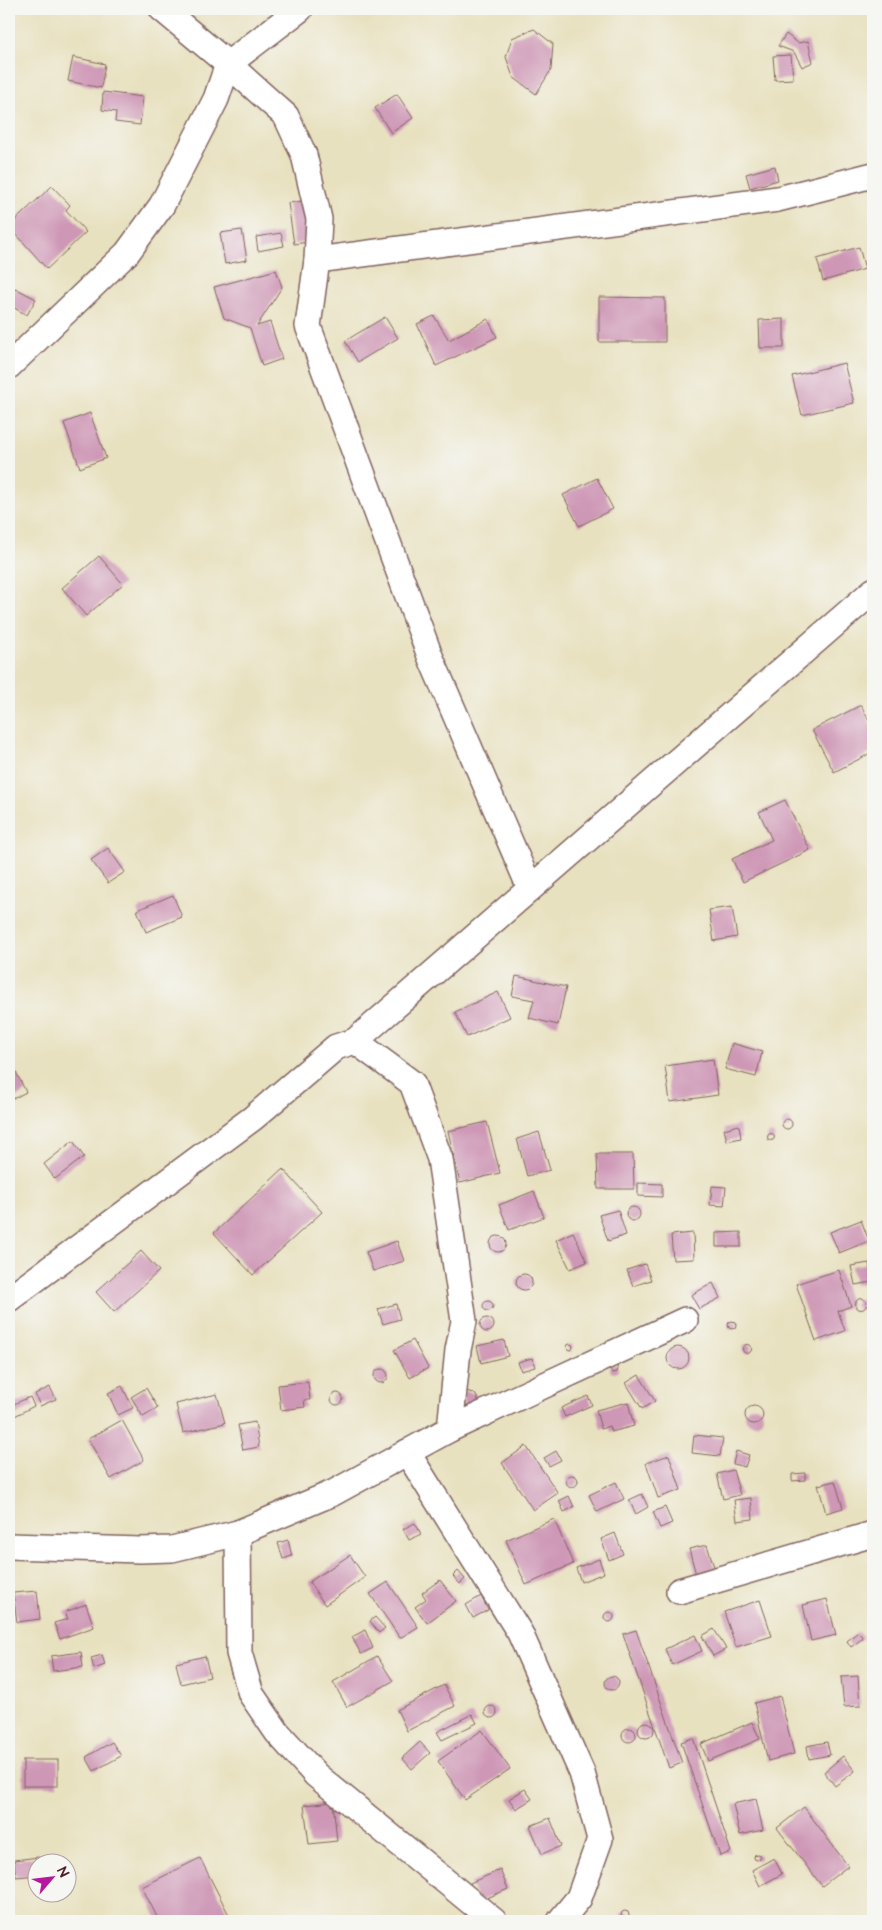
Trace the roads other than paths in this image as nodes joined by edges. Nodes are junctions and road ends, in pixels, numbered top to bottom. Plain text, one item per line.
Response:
1 (162, 9) edge
2 (300, 9) edge
3 (228, 64) junction
4 (873, 175) edge
5 (317, 260) junction
6 (9, 366) edge
7 (873, 591) edge
8 (530, 888) junction
9 (355, 1041) junction
10 (9, 1299) edge
11 (685, 1320) dead end
12 (450, 1429) junction
13 (407, 1452) junction
14 (238, 1533) junction
15 (873, 1534) edge
16 (9, 1546) edge
17 (679, 1591) dead end
18 (494, 1921) edge
19 (560, 1921) edge

1 - 3 street
2 - 3 street
3 - 5 street
3 - 6 street
4 - 5 street
5 - 8 street
7 - 8 street
8 - 9 street
9 - 10 street
9 - 12 street
11 - 12 street
12 - 13 street
13 - 14 street
13 - 19 street
14 - 16 street
14 - 18 street
15 - 17 street

